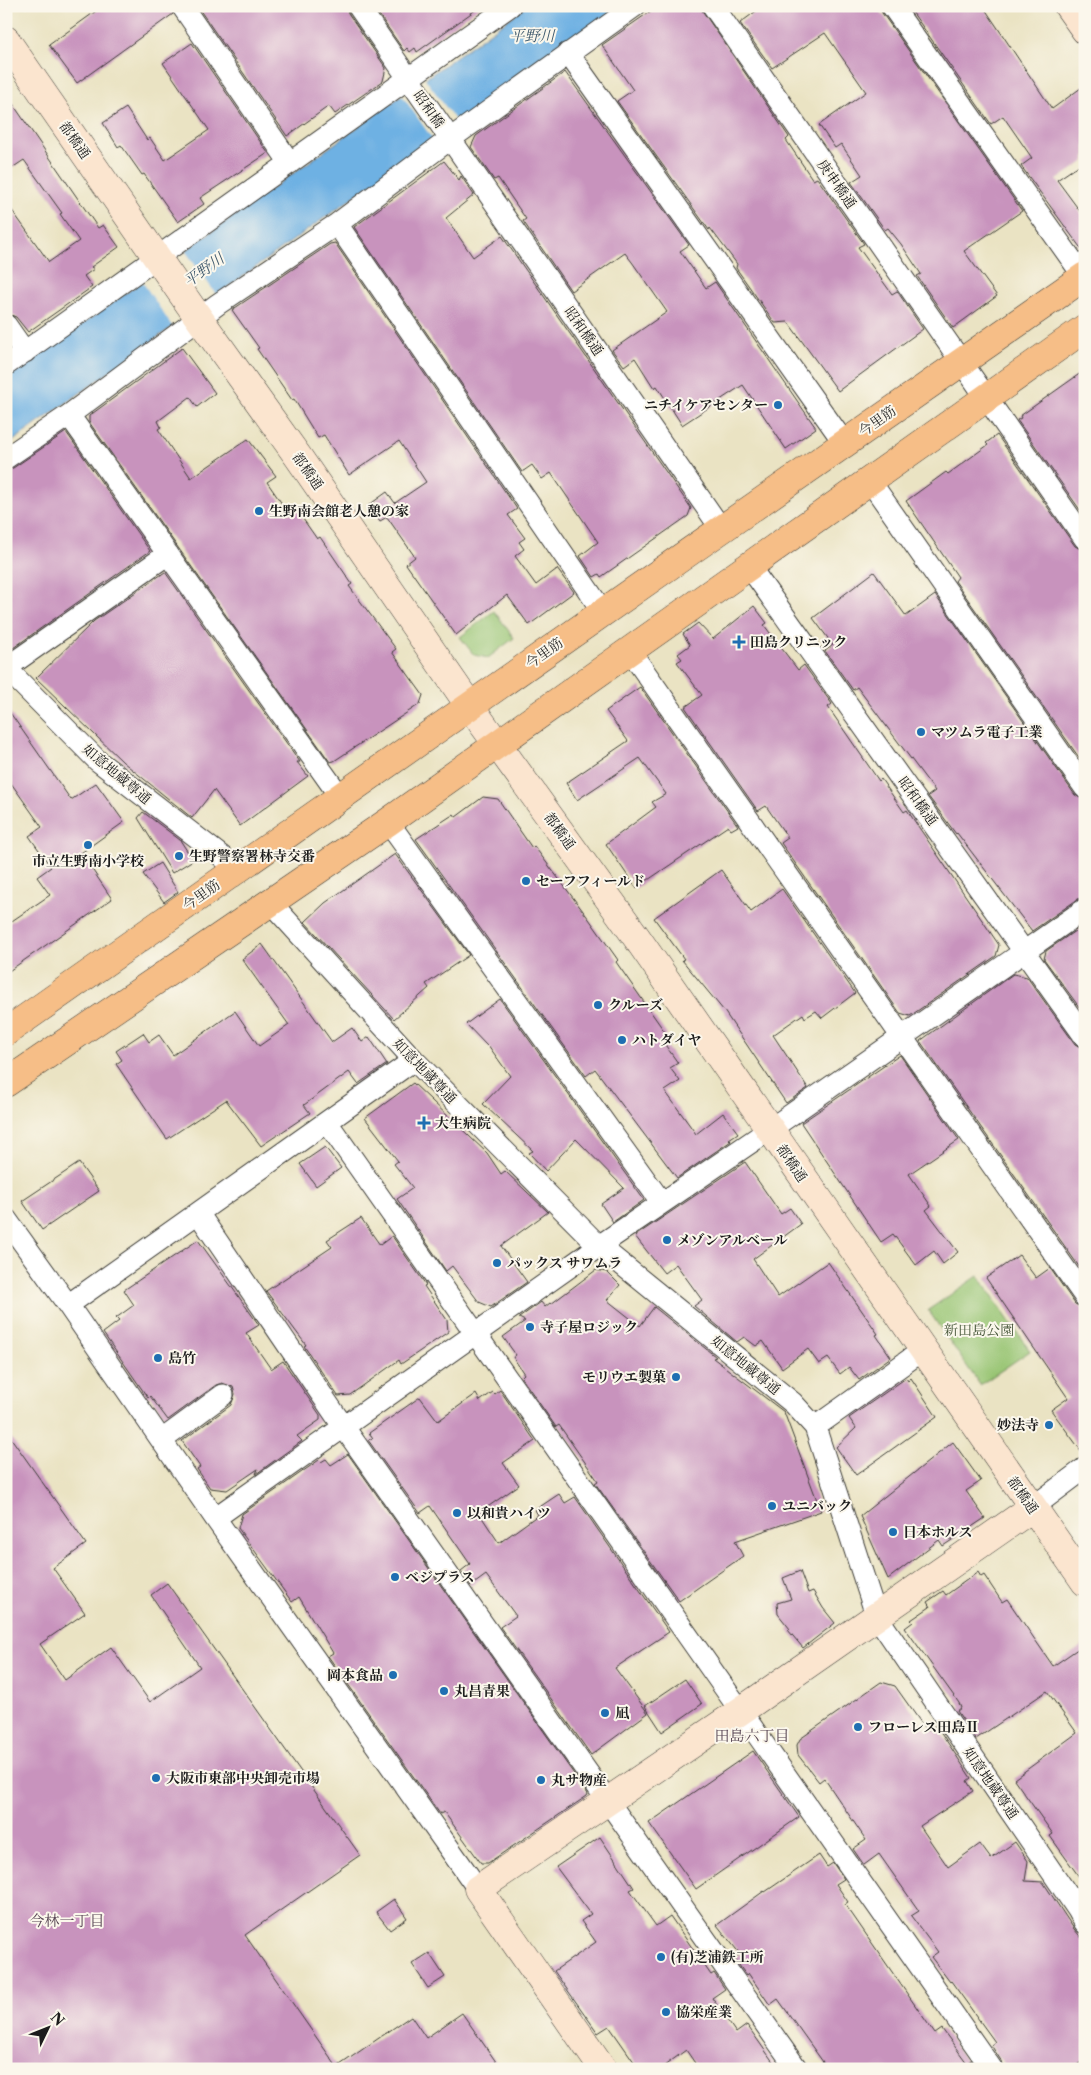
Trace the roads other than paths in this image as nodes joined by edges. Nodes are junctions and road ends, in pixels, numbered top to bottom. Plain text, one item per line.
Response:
1 (182, 6) edge
2 (358, 6) edge
3 (510, 6) edge
4 (635, 6) edge
5 (713, 6) edge
6 (892, 6) edge
7 (1068, 6) edge
8 (1085, 30) edge
9 (6, 40) edge
10 (568, 54) junction
11 (410, 82) junction
12 (448, 136) junction
13 (290, 163) junction
14 (337, 224) junction
15 (159, 261) junction
16 (1085, 277) edge
17 (198, 316) junction
18 (6, 325) edge
19 (1085, 328) edge
20 (25, 352) junction
21 (961, 362) junction
22 (6, 365) edge
23 (986, 398) junction
24 (69, 415) junction
25 (845, 444) junction
26 (6, 458) edge
27 (870, 481) junction
28 (722, 530) junction
29 (1085, 539) edge
30 (168, 554) junction
31 (749, 566) junction
32 (603, 612) junction
33 (630, 651) junction
34 (6, 668) edge
35 (468, 705) junction
36 (498, 744) junction
37 (1085, 788) edge
38 (341, 798) junction
39 (388, 822) junction
40 (238, 869) junction
41 (271, 903) junction
42 (1085, 909) edge
43 (1025, 952) junction
44 (6, 1032) edge
45 (903, 1037) junction
46 (1085, 1037) edge
47 (414, 1060) junction
48 (6, 1083) edge
49 (327, 1122) junction
50 (769, 1130) junction
51 (662, 1203) junction
52 (198, 1213) junction
53 (6, 1219) edge
54 (599, 1246) junction
55 (1085, 1297) edge
56 (68, 1305) junction
57 (476, 1335) junction
58 (923, 1350) junction
59 (223, 1395) dead end
60 (343, 1426) junction
61 (815, 1427) junction
62 (162, 1440) junction
63 (1085, 1468) edge
64 (1032, 1508) junction
65 (215, 1518) junction
66 (1085, 1582) edge
67 (876, 1615) junction
68 (742, 1710) junction
69 (608, 1801) junction
70 (478, 1889) junction
71 (1085, 1922) edge
72 (603, 2069) edge
73 (797, 2069) edge
74 (992, 2069) edge

1 - 13 street
2 - 11 street
3 - 11 street
4 - 10 street
5 - 21 street, 庚申橋通
6 - 16 street
7 - 8 street
9 - 15 street, 都橋通
10 - 12 street
10 - 25 street
11 - 12 street, 昭和橋
11 - 13 street
12 - 14 street
12 - 28 street, 昭和橋通
13 - 15 street
14 - 17 street
14 - 32 street
15 - 17 street, 都橋通
15 - 20 street
16 - 21 main road, 今里筋
17 - 24 street
17 - 35 street, 都橋通
18 - 20 street
19 - 23 main road
20 - 22 street
21 - 23 street, 庚申橋通
21 - 25 main road, 今里筋
23 - 27 main road
23 - 29 street
24 - 26 street
24 - 30 street
25 - 28 main road, 今里筋
27 - 31 main road
27 - 37 street
28 - 32 main road, 今里筋
30 - 34 street
30 - 38 street
31 - 33 main road
31 - 43 street, 昭和橋通
32 - 35 main road, 今里筋
33 - 36 main road
33 - 45 street
34 - 40 street, 如意地蔵尊通
35 - 36 street, 都橋通
35 - 38 main road, 今里筋
36 - 39 main road
36 - 50 street, 都橋通
38 - 40 main road, 今里筋
39 - 41 main road
39 - 51 street
40 - 44 main road, 今里筋
41 - 47 street, 如意地蔵尊通
41 - 48 main road
42 - 43 street
43 - 45 street
43 - 46 street, 昭和橋通
45 - 50 street
45 - 55 street
47 - 49 street
47 - 54 street, 如意地蔵尊通
49 - 52 street
49 - 57 street
50 - 51 street
50 - 58 street, 都橋通
51 - 54 street
52 - 56 street
52 - 60 street
53 - 56 street
54 - 57 street
54 - 61 street, 如意地蔵尊通
56 - 62 street
57 - 60 street
57 - 68 street
58 - 61 street
58 - 64 street, 都橋通
59 - 62 street
60 - 65 street
60 - 69 street
61 - 67 street, 如意地蔵尊通
62 - 65 street
63 - 64 street
64 - 66 street, 都橋通
64 - 67 street
65 - 70 street
67 - 68 street
67 - 71 street, 如意地蔵尊通
68 - 69 street
68 - 74 street
69 - 70 street
69 - 73 street
70 - 72 street

